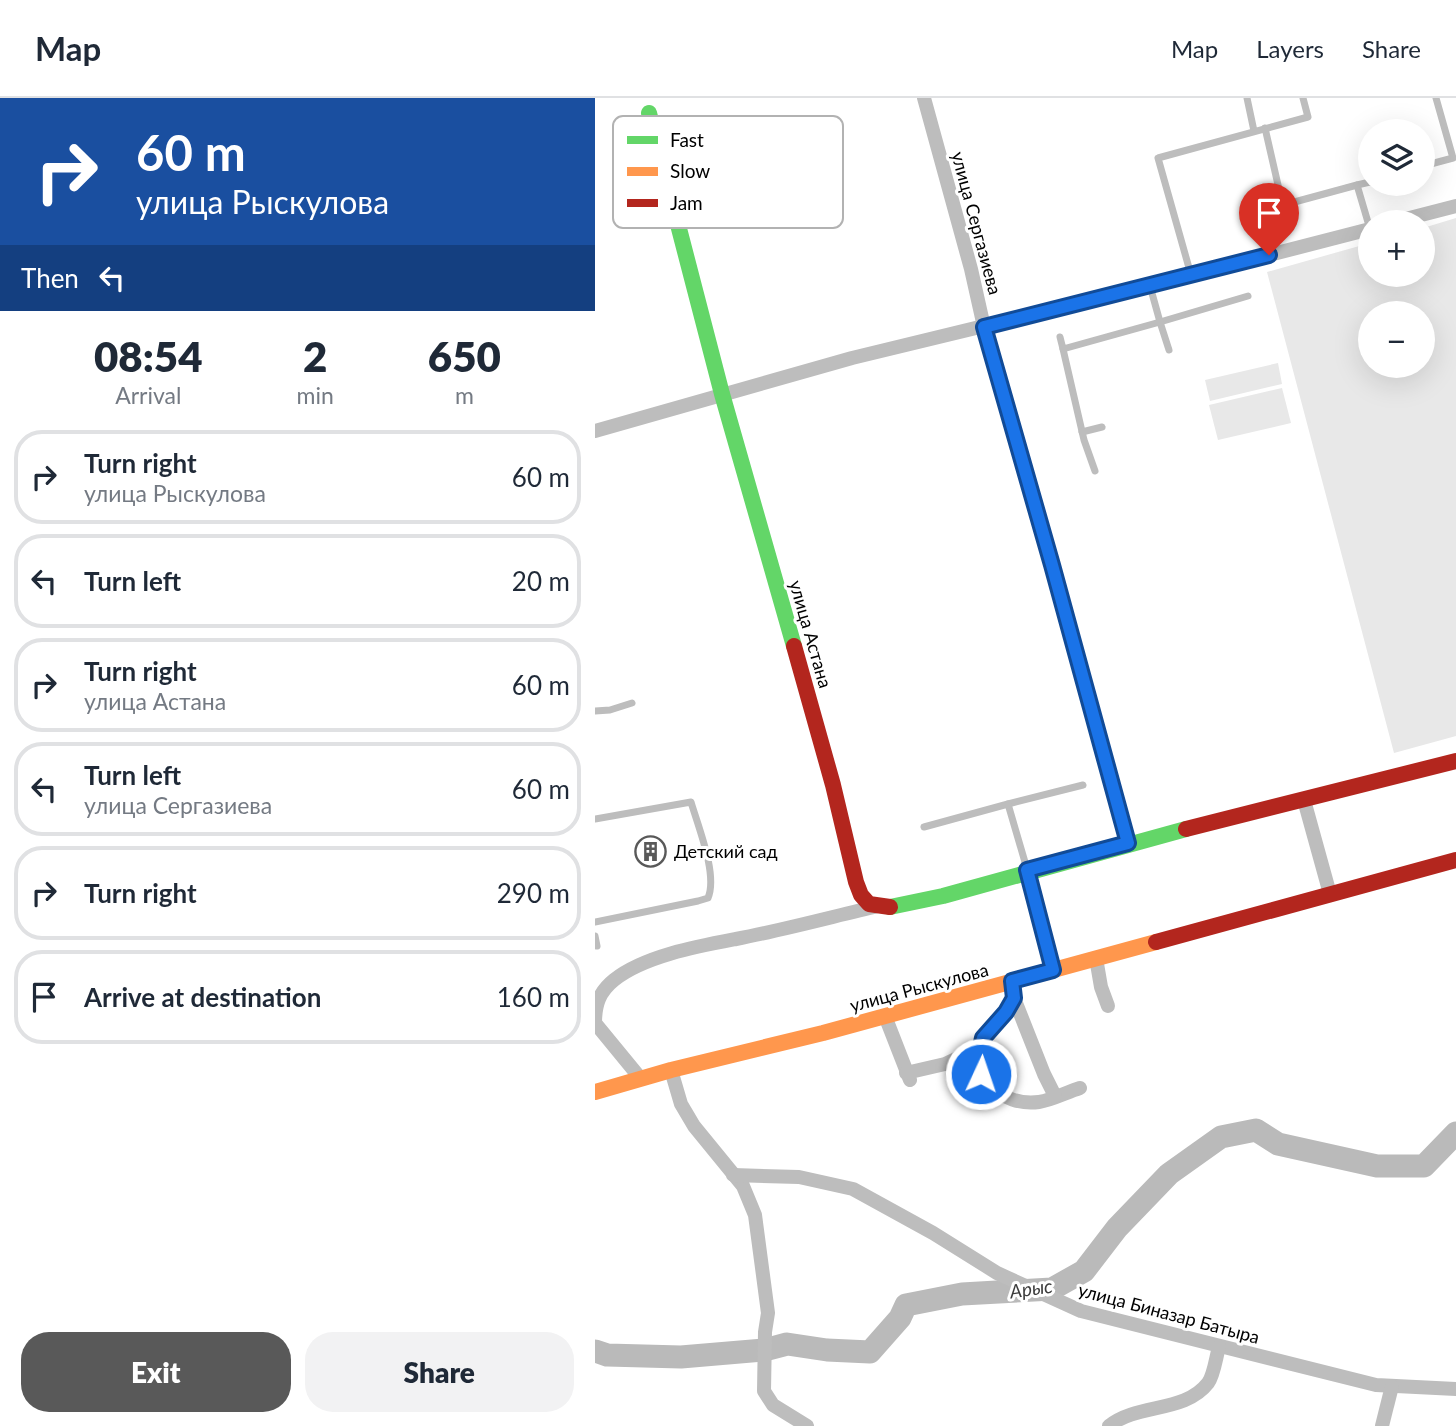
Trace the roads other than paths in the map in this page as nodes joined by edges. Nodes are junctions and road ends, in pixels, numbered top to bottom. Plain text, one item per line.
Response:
1 (923, 98) edge
2 (1247, 98) edge
3 (1303, 98) edge
4 (1436, 98) edge
5 (649, 113) dead end
6 (650, 116) edge
7 (1265, 128) junction
8 (1254, 131) junction
9 (1435, 163) edge
10 (1357, 185) joint
11 (1456, 206) edge
12 (1364, 210) edge
13 (1435, 211) edge
14 (679, 228) edge
15 (1358, 232) edge
16 (1191, 275) junction
17 (1150, 286) junction
18 (1248, 296) dead end
19 (1160, 322) junction
20 (984, 327) junction
21 (1060, 337) dead end
22 (1063, 349) junction
23 (1169, 350) dead end
24 (722, 394) junction
25 (1102, 427) dead end
26 (595, 431) edge
27 (1082, 432) junction
28 (1095, 471) dead end
29 (632, 703) dead end
30 (595, 711) edge
31 (1456, 761) edge
32 (1083, 785) dead end
33 (1304, 800) junction
34 (1008, 804) junction
35 (595, 819) edge
36 (925, 827) dead end
37 (1128, 843) junction
38 (1456, 860) edge
39 (1027, 870) junction
40 (1330, 894) junction
41 (879, 906) junction
42 (595, 922) edge
43 (595, 936) edge
44 (597, 946) dead end
45 (1097, 958) junction
46 (1053, 970) junction
47 (1012, 981) junction
48 (610, 984) junction
49 (595, 989) edge
50 (1014, 998) junction
51 (1108, 1006) dead end
52 (885, 1016) junction
53 (595, 1023) edge
54 (981, 1047) junction
55 (671, 1070) junction
56 (641, 1079) junction
57 (1080, 1087) dead end
58 (595, 1092) edge
59 (1055, 1096) junction
60 (733, 1175) junction
61 (1219, 1346) junction
62 (1392, 1386) junction
63 (1456, 1390) edge
64 (807, 1426) edge
65 (1108, 1426) edge
66 (1382, 1426) edge

1 - 20 street, улица Сергазиева
2 - 8 lane
3 - 7 lane
4 - 9 lane
5 - 6 street, улица Астана
7 - 8 lane
7 - 10 lane
8 - 16 lane
10 - 12 lane
11 - 13 street
14 - 24 street, улица Астана
15 - 16 street
16 - 17 street
17 - 19 lane
17 - 20 street
18 - 19 lane
19 - 22 lane
19 - 23 lane
20 - 24 street
20 - 37 street, улица Сергазиева
21 - 22 lane
22 - 27 lane
24 - 26 street
24 - 41 street, улица Астана
25 - 27 lane
27 - 28 lane
29 - 30 lane
31 - 33 street
32 - 34 lane
33 - 37 street
33 - 40 street
34 - 36 lane
34 - 39 lane
35 - 42 lane
37 - 39 street
38 - 40 street, улица Рыскулова
39 - 41 street
39 - 46 street
40 - 45 street, улица Рыскулова
41 - 48 street
43 - 44 lane
45 - 46 street, улица Рыскулова
45 - 51 street
46 - 47 street, улица Рыскулова
47 - 50 street
47 - 52 street, улица Рыскулова
48 - 49 street
48 - 53 street
50 - 54 street
50 - 59 street
52 - 54 street
52 - 55 street, улица Рыскулова
53 - 56 street
54 - 59 street
55 - 56 street, улица Рыскулова
55 - 60 street
56 - 58 street, улица Рыскулова
57 - 59 street
60 - 61 street, улица Биназар Батыра
60 - 64 street
61 - 62 street, улица Биназар Батыра
61 - 65 street
62 - 63 street, улица Биназар Батыра
62 - 66 street

